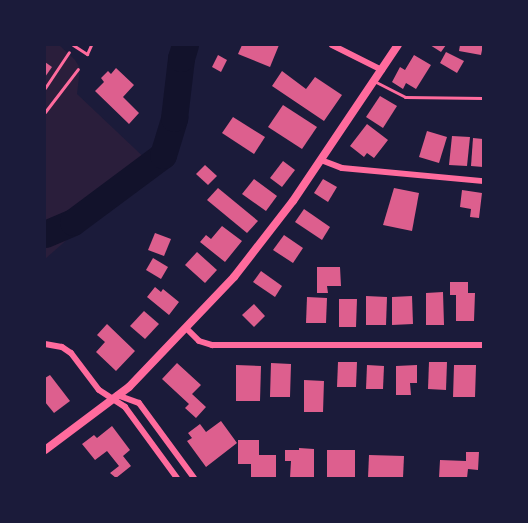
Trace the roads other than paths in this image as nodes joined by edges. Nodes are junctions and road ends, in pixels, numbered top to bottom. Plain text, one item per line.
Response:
1 (73, 45) edge
2 (91, 45) edge
3 (332, 45) edge
4 (398, 45) edge
5 (382, 70) junction
6 (374, 82) junction
7 (483, 99) edge
8 (321, 160) junction
9 (483, 182) edge
10 (186, 328) junction
11 (45, 344) edge
12 (483, 345) edge
13 (117, 398) junction
14 (45, 450) edge
15 (177, 478) edge
16 (194, 478) edge

1 - 2 lane
3 - 5 street
4 - 5 street
5 - 6 street
6 - 7 lane
6 - 8 street
8 - 9 street
8 - 10 street
10 - 12 street
10 - 13 street
11 - 13 street
13 - 14 street
13 - 15 street
13 - 16 street

